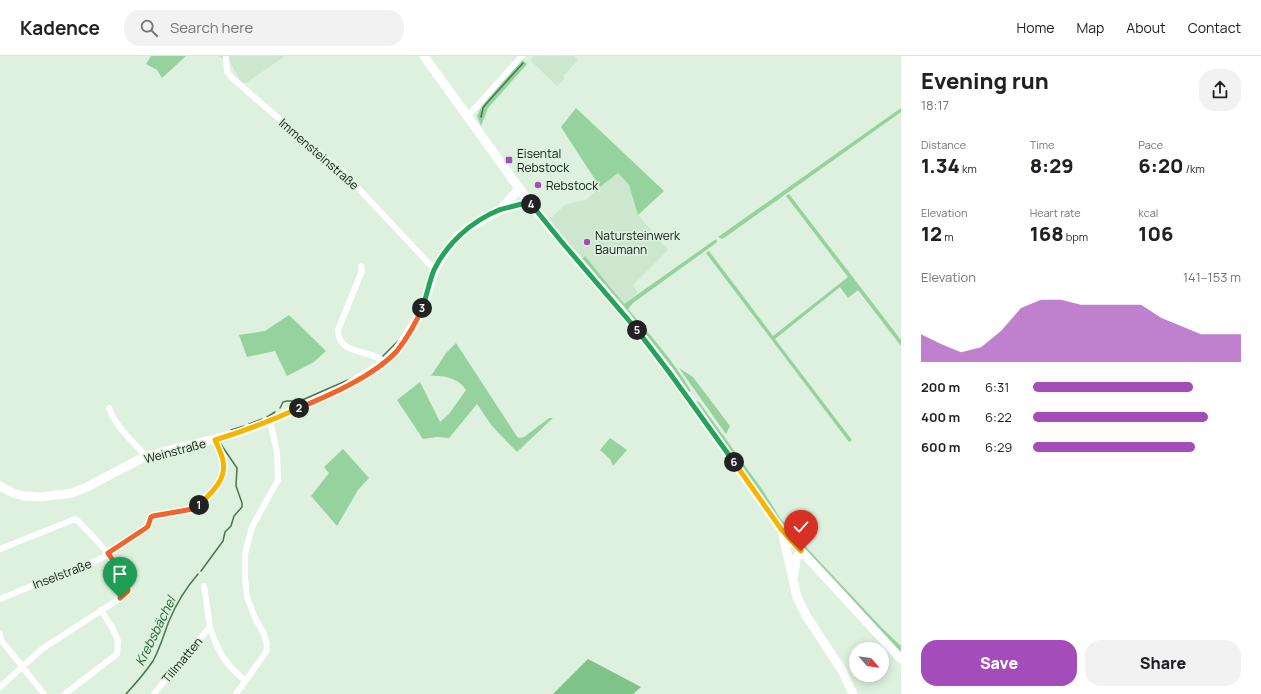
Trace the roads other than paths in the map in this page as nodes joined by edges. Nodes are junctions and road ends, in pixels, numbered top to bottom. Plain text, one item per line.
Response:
1 (226, 56) edge
2 (424, 56) edge
3 (522, 56) edge
4 (467, 117) junction
5 (519, 189) junction
6 (529, 202) junction
7 (500, 210) junction
8 (361, 266) dead end
9 (434, 270) junction
10 (382, 360) junction
11 (109, 408) dead end
12 (270, 421) junction
13 (215, 440) junction
14 (146, 456) junction
15 (0, 486) edge
16 (781, 529) junction
17 (0, 548) edge
18 (801, 551) junction
19 (108, 553) junction
20 (793, 578) junction
21 (204, 586) dead end
22 (0, 599) edge
23 (101, 610) junction
24 (210, 627) junction
25 (0, 638) edge
26 (901, 659) edge
27 (22, 666) junction
28 (245, 680) junction
29 (0, 687) edge
30 (44, 694) edge
31 (65, 694) edge
32 (154, 694) edge
33 (236, 694) edge
34 (853, 694) edge

1 - 9 street, Immensteinstraße
2 - 4 main road
3 - 4 street
4 - 5 main road
5 - 6 main road
5 - 7 main road, Weinstraße
6 - 7 main road, Weinstraße
6 - 16 main road
7 - 9 main road, Weinstraße
8 - 10 street
9 - 10 main road, Weinstraße
10 - 12 main road, Weinstraße
11 - 14 street
12 - 13 main road, Weinstraße
12 - 28 street
13 - 14 main road, Weinstraße
13 - 19 street, Inselstraße
14 - 15 main road, Weinstraße
16 - 18 main road
16 - 20 main road
17 - 19 street
18 - 20 main road
18 - 26 main road
19 - 22 street, Inselstraße
19 - 23 street
20 - 34 main road
21 - 24 street, Tillmatten
23 - 27 street
23 - 31 street
24 - 28 street, Tillmatten
24 - 32 street, Tillmatten
25 - 27 street
27 - 29 street
27 - 30 street
28 - 33 street

